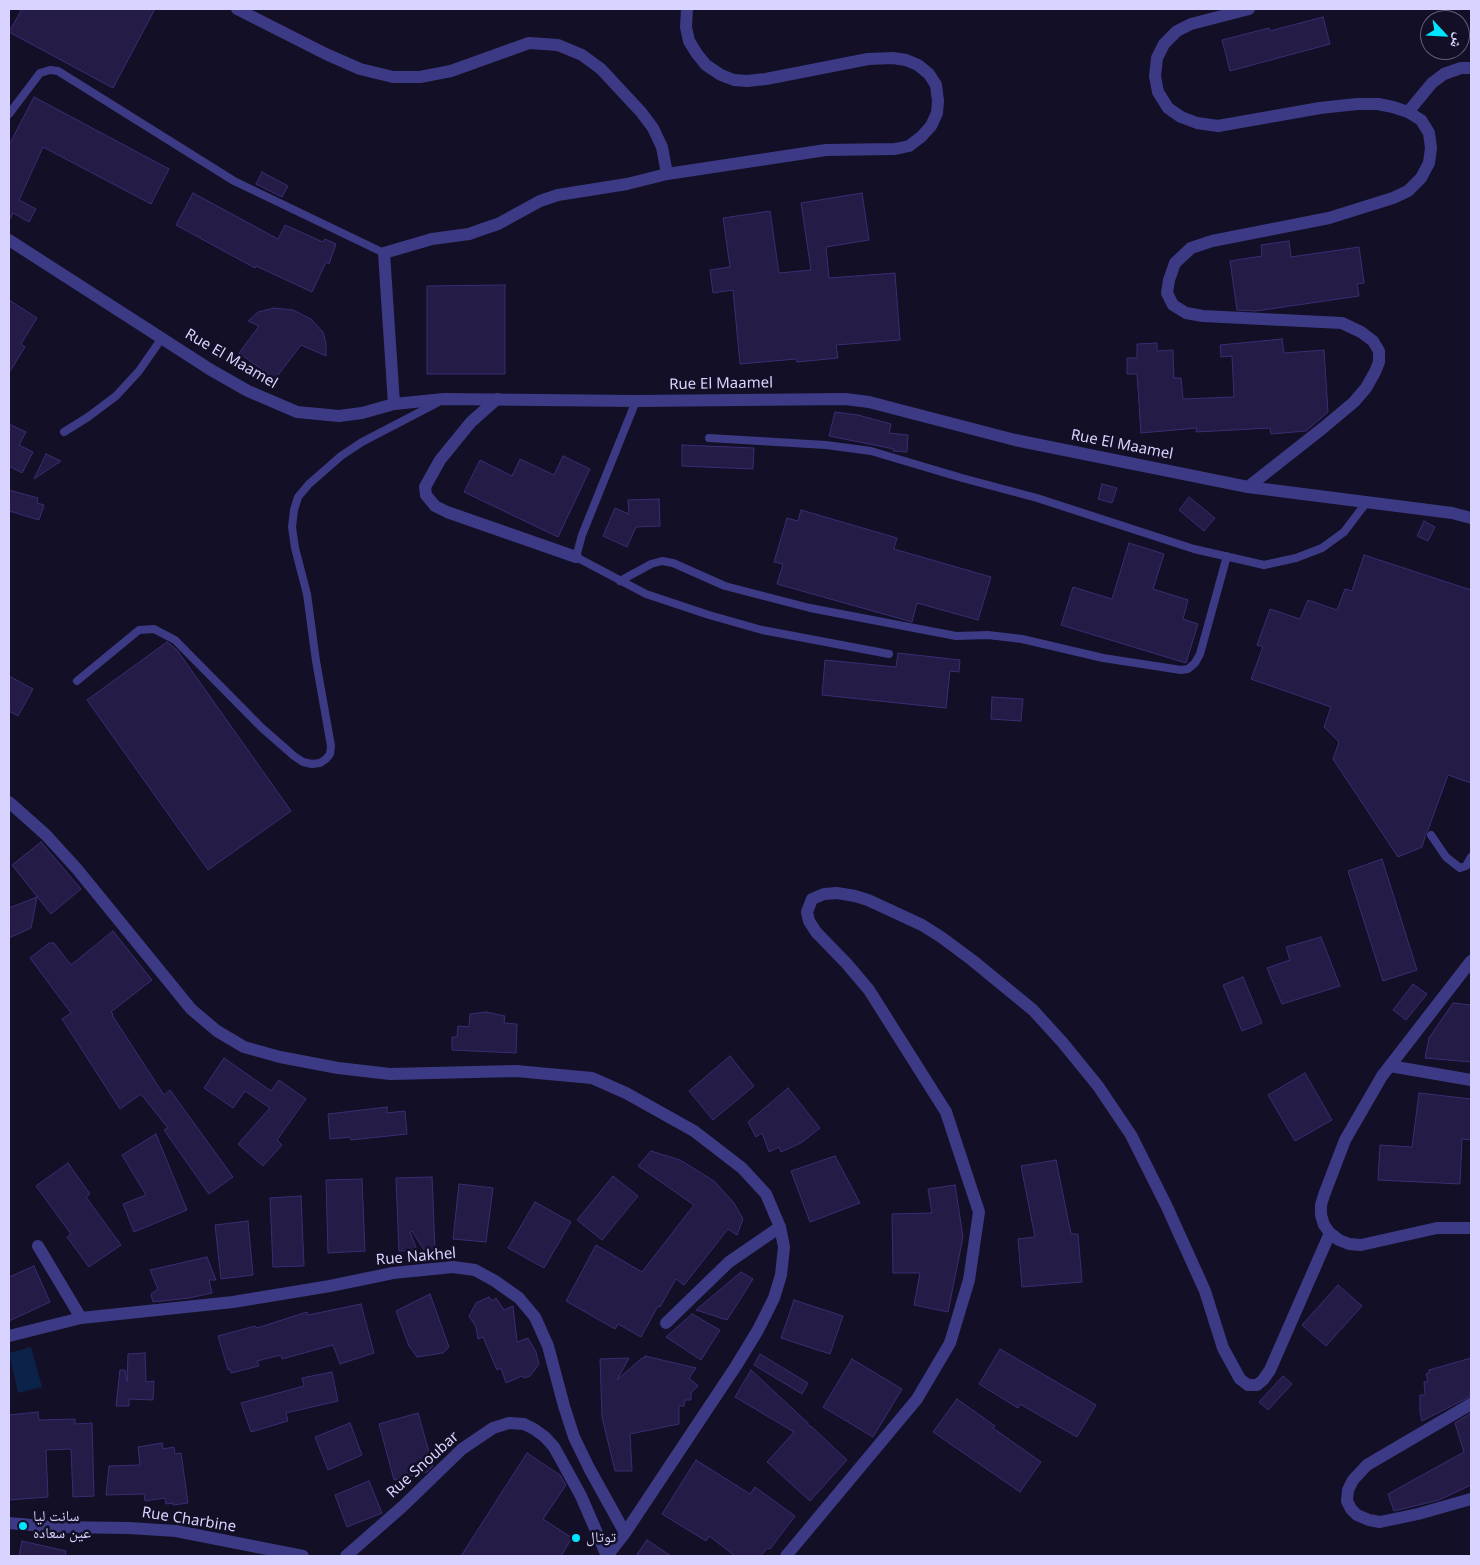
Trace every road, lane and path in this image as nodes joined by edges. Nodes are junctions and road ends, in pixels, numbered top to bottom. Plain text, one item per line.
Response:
1 (237, 9) edge
2 (687, 9) edge
3 (1249, 9) edge
4 (1471, 68) edge
5 (1408, 112) junction
6 (9, 114) edge
7 (667, 174) junction
8 (9, 240) edge
9 (384, 253) junction
10 (162, 338) junction
11 (444, 399) junction
12 (497, 399) junction
13 (636, 401) junction
14 (394, 404) junction
15 (64, 432) dead end
16 (709, 438) dead end
17 (1248, 487) junction
18 (1366, 503) junction
19 (1471, 518) edge
20 (1227, 556) junction
21 (576, 557) junction
22 (620, 581) junction
23 (889, 654) dead end
24 (77, 681) dead end
25 (9, 802) edge
26 (1430, 834) dead end
27 (1471, 857) edge
28 (1471, 961) edge
29 (1390, 1066) junction
30 (1471, 1080) edge
31 (780, 1227) junction
32 (1471, 1228) edge
33 (1330, 1233) junction
34 (38, 1246) dead end
35 (81, 1318) junction
36 (666, 1322) dead end
37 (9, 1336) edge
38 (1471, 1404) edge
39 (1471, 1499) edge
40 (9, 1523) edge
41 (625, 1533) junction
42 (303, 1556) edge
43 (346, 1556) edge
44 (607, 1556) edge
45 (786, 1556) edge

1 - 7 street
2 - 7 street
3 - 5 street
4 - 5 street
5 - 17 street
6 - 9 lane
7 - 9 street
8 - 10 street, Rue El Maamel
9 - 14 street
10 - 14 street, Rue El Maamel
10 - 15 lane
11 - 12 street, Rue El Maamel
11 - 14 street, Rue El Maamel
11 - 24 lane
12 - 13 street, Rue El Maamel
12 - 21 street
13 - 17 street, Rue El Maamel
13 - 21 lane
16 - 20 lane
17 - 18 street, Rue El Maamel
18 - 19 street, Rue El Maamel
18 - 20 lane
20 - 22 lane
21 - 22 lane
22 - 23 lane
25 - 31 street
26 - 27 lane
28 - 29 street
29 - 30 street
29 - 33 street
31 - 36 street
31 - 41 street
32 - 33 street
33 - 45 street
34 - 35 street
35 - 37 street, Rue Nakhel
35 - 41 street, Rue Nakhel
38 - 39 street
40 - 42 street, Rue Charbine
41 - 44 street
43 - 44 street, Rue Snoubar

